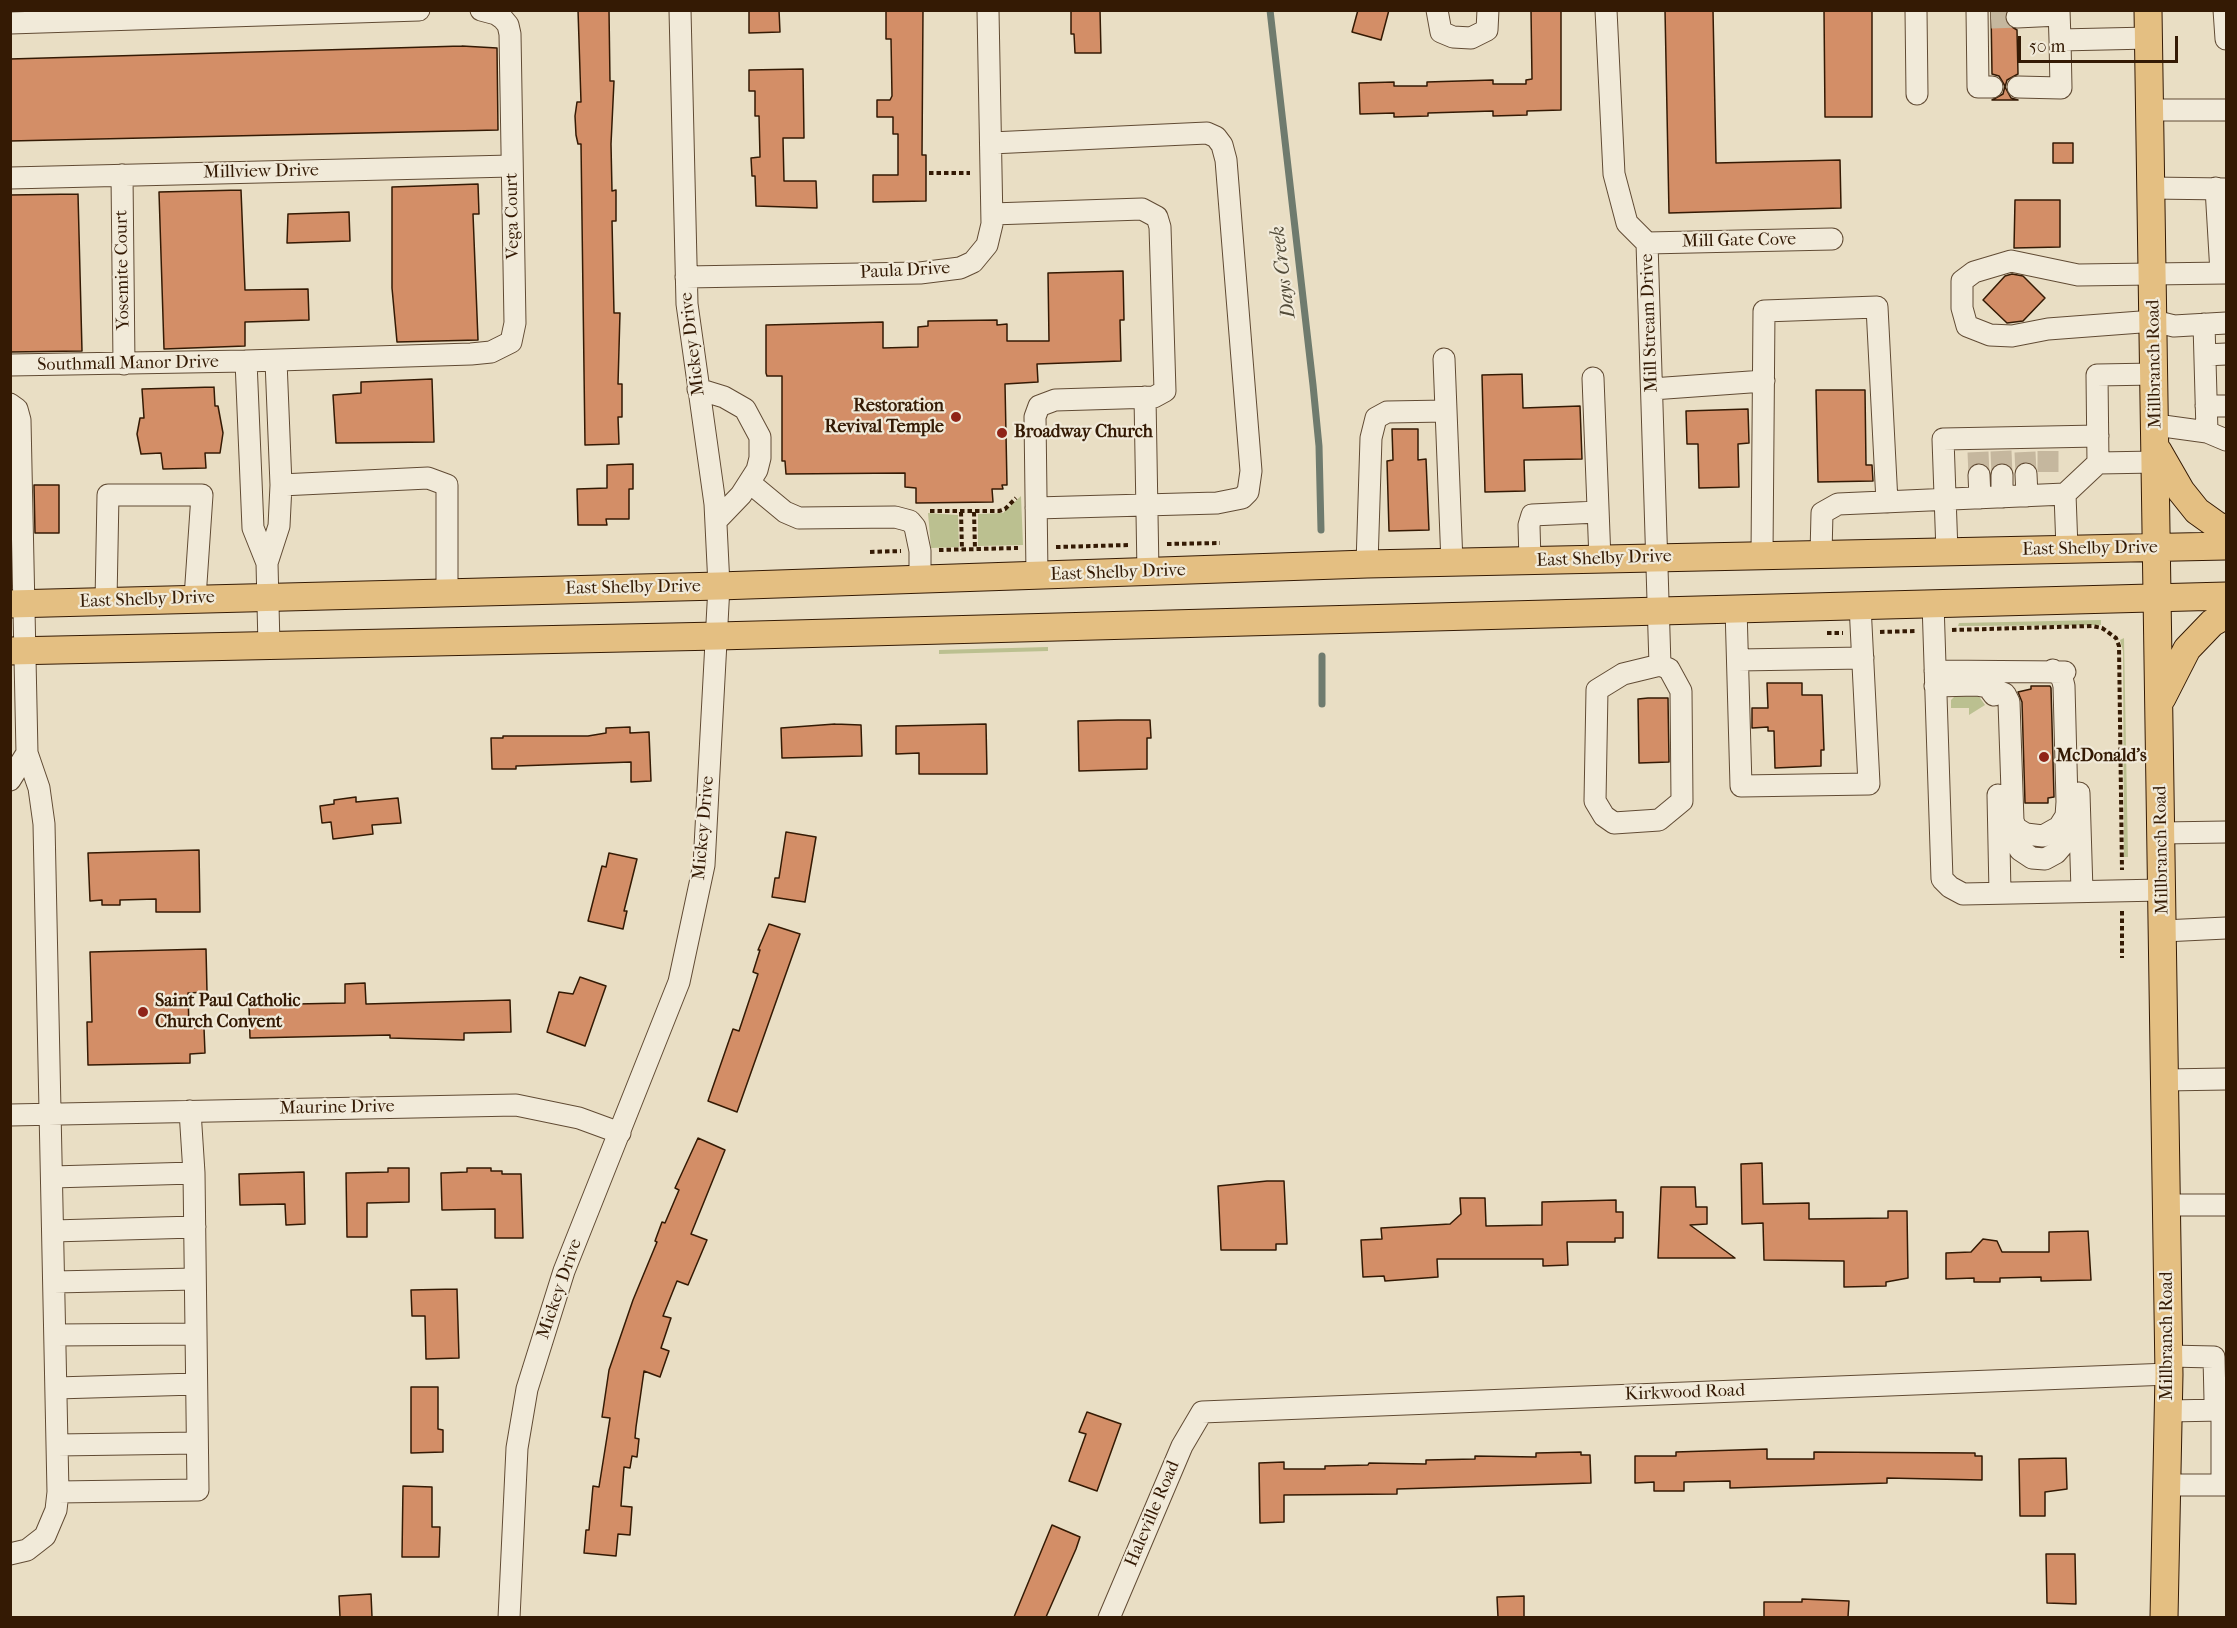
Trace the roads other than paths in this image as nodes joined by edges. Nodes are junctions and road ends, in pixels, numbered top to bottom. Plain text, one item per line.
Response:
1 (418, 10) edge
2 (482, 10) edge
3 (680, 10) edge
4 (988, 10) edge
5 (1437, 10) edge
6 (1488, 10) edge
7 (1605, 10) edge
8 (1916, 10) edge
9 (2148, 10) edge
10 (2224, 10) edge
11 (2059, 13) edge
12 (1982, 15) edge
13 (2017, 17) tunnel mouth
14 (10, 23) edge
15 (2149, 38) junction
16 (2226, 39) edge
17 (2060, 40) junction
18 (1992, 87) dead end
19 (2018, 87) dead end
20 (1917, 94) dead end
21 (2226, 110) edge
22 (2150, 111) junction
23 (991, 144) junction
24 (511, 166) junction
25 (122, 175) junction
26 (10, 178) edge
27 (2151, 188) junction
28 (2221, 188) edge
29 (992, 214) junction
30 (1832, 239) dead end
31 (1647, 243) junction
32 (2224, 273) edge
33 (2153, 275) junction
34 (686, 277) junction
35 (2154, 321) junction
36 (2226, 323) edge
37 (2205, 324) junction
38 (471, 354) joint
39 (2205, 354) junction
40 (2226, 354) edge
41 (1444, 359) dead end
42 (246, 361) junction
43 (276, 361) junction
44 (124, 364) junction
45 (10, 365) edge
46 (2155, 374) junction
47 (1593, 378) dead end
48 (1764, 381) junction
49 (698, 389) junction
50 (1652, 389) junction
51 (1145, 398) junction
52 (10, 404) edge
53 (2216, 406) edge
54 (1446, 411) junction
55 (2207, 432) junction
56 (2098, 436) junction
57 (2226, 440) edge
58 (2156, 445) junction
59 (2098, 463) junction
60 (249, 468) junction
61 (2026, 474) tunnel mouth
62 (1979, 475) tunnel mouth
63 (2002, 475) tunnel mouth
64 (280, 476) junction
65 (750, 483) junction
66 (2054, 488) junction
67 (2027, 496) junction
68 (2002, 497) junction
69 (1980, 498) junction
70 (1946, 499) junction
71 (1887, 502) junction
72 (1147, 505) junction
73 (1036, 508) junction
74 (1598, 512) junction
75 (716, 520) junction
76 (2226, 528) edge
77 (2226, 546) edge
78 (2158, 547) junction
79 (2067, 549) junction
80 (1947, 552) junction
81 (1821, 554) junction
82 (1762, 555) junction
83 (1657, 558) junction
84 (1600, 560) junction
85 (1530, 561) junction
86 (267, 563) junction
87 (1452, 563) junction
88 (1367, 564) junction
89 (1148, 572) junction
90 (1037, 575) junction
91 (920, 578) junction
92 (719, 586) junction
93 (447, 592) junction
94 (268, 596) junction
95 (2159, 596) junction
96 (2226, 596) edge
97 (195, 598) junction
98 (106, 601) junction
99 (1934, 603) junction
100 (16, 604) edge
101 (1860, 605) junction
102 (1736, 608) junction
103 (1659, 610) junction
104 (2226, 615) edge
105 (718, 636) junction
106 (269, 646) junction
107 (17, 651) edge
108 (1863, 658) junction
109 (1738, 660) junction
110 (1659, 665) junction
111 (2053, 669) junction
112 (1935, 678) junction
113 (1988, 687) junction
114 (2160, 701) junction
115 (27, 753) junction
116 (10, 780) edge
117 (2226, 832) edge
118 (2162, 833) junction
119 (2162, 890) junction
120 (2082, 891) junction
121 (2000, 893) junction
122 (2226, 928) edge
123 (2163, 931) junction
124 (2226, 1079) edge
125 (2165, 1080) junction
126 (190, 1111) junction
127 (50, 1114) junction
128 (10, 1115) edge
129 (620, 1133) junction
130 (194, 1173) junction
131 (52, 1177) junction
132 (2166, 1205) junction
133 (2226, 1205) edge
134 (195, 1227) junction
135 (53, 1231) junction
136 (195, 1279) junction
137 (54, 1282) junction
138 (196, 1334) junction
139 (55, 1335) junction
140 (2169, 1365) junction
141 (2220, 1365) edge
142 (196, 1384) junction
143 (56, 1388) junction
144 (2224, 1408) edge
145 (2168, 1411) junction
146 (1202, 1412) joint
147 (197, 1443) junction
148 (57, 1445) junction
149 (2166, 1485) junction
150 (2224, 1485) edge
151 (58, 1492) junction
152 (10, 1554) edge
153 (509, 1617) edge
154 (1109, 1617) edge
155 (2164, 1617) edge

1 - 14 street
2 - 24 street, Vega Court
3 - 34 street, Mickey Drive
4 - 23 street, Paula Drive
5 - 6 street
7 - 31 street, Mill Stream Drive
8 - 20 street
9 - 15 main road, Millbranch Road
10 - 16 street
11 - 13 street
11 - 17 street
12 - 18 street
15 - 17 street
15 - 22 main road, Millbranch Road
17 - 19 street
21 - 22 street
22 - 27 main road, Millbranch Road
23 - 29 street, Paula Drive
23 - 72 street
24 - 25 street, Millview Drive
24 - 38 street, Vega Court
25 - 26 street, Millview Drive
25 - 44 street, Yosemite Court
27 - 28 street
27 - 33 main road, Millbranch Road
28 - 32 street
29 - 34 street, Paula Drive
29 - 51 street
30 - 31 street, Mill Gate Cove
31 - 50 street, Mill Stream Drive
32 - 33 street
33 - 35 main road, Millbranch Road
33 - 35 street
34 - 49 street, Mickey Drive
35 - 37 street
35 - 46 main road, Millbranch Road
36 - 37 street
37 - 39 street
38 - 43 street, Southmall Manor Drive
39 - 40 street
39 - 53 street
41 - 54 street
42 - 43 street, Southmall Manor Drive
42 - 44 street, Southmall Manor Drive
42 - 60 street
43 - 64 street
44 - 45 street, Southmall Manor Drive
46 - 56 street
46 - 58 main road, Millbranch Road
47 - 74 street
48 - 50 street
48 - 71 street
48 - 82 street
49 - 65 street
49 - 75 street, Mickey Drive
50 - 83 street, Mill Stream Drive
51 - 72 street
51 - 73 street
52 - 100 street
53 - 55 street
54 - 87 street
54 - 88 street
55 - 57 street
55 - 58 street
56 - 59 street
56 - 70 street
58 - 59 street
58 - 76 main road
58 - 78 main road, Millbranch Road
59 - 66 street
60 - 64 street
60 - 86 street
61 - 67 street
62 - 69 street
63 - 68 street
64 - 86 street
64 - 93 street
65 - 75 street
65 - 91 street
66 - 67 street
66 - 79 street
67 - 68 street
68 - 69 street
69 - 70 street
70 - 71 street
70 - 80 street
71 - 81 street
72 - 73 street
72 - 89 street
73 - 90 street
74 - 84 street
74 - 85 street
75 - 92 street, Mickey Drive
77 - 78 main road, East Shelby Drive
78 - 79 main road, East Shelby Drive
78 - 95 main road, Millbranch Road
79 - 80 main road, East Shelby Drive
80 - 81 main road, East Shelby Drive
81 - 82 main road, East Shelby Drive
82 - 83 main road, East Shelby Drive
83 - 84 main road, East Shelby Drive
83 - 103 street, Mill Stream Drive
84 - 85 main road, East Shelby Drive
85 - 87 main road, East Shelby Drive
86 - 94 street
87 - 88 main road, East Shelby Drive
88 - 89 main road, East Shelby Drive
89 - 90 main road, East Shelby Drive
90 - 91 main road, East Shelby Drive
91 - 92 main road, East Shelby Drive
92 - 93 main road, East Shelby Drive
92 - 105 street, Mickey Drive
93 - 94 main road, East Shelby Drive
94 - 97 main road, East Shelby Drive
94 - 106 street
95 - 96 main road
95 - 99 main road
95 - 114 main road, Millbranch Road
97 - 98 main road, East Shelby Drive
97 - 98 street
98 - 100 main road, East Shelby Drive
99 - 101 main road
99 - 112 street
100 - 107 street
101 - 102 main road
101 - 108 street
102 - 103 main road
102 - 109 street
103 - 105 main road
103 - 110 street, Mill Stream Drive
104 - 114 main road
105 - 106 main road
105 - 129 street, Mickey Drive
106 - 107 main road
107 - 115 street
108 - 109 street
108 - 109 street
110 - 110 street
111 - 112 street
111 - 113 street
111 - 120 street
112 - 113 street
112 - 121 street
113 - 121 street
114 - 118 main road, Millbranch Road
115 - 116 street
115 - 127 street
117 - 118 street
118 - 119 main road, Millbranch Road
119 - 120 street
119 - 123 main road, Millbranch Road
120 - 121 street
122 - 123 street
123 - 125 main road, Millbranch Road
124 - 125 street
125 - 132 main road, Millbranch Road
126 - 127 street, Maurine Drive
126 - 129 street, Maurine Drive
126 - 130 street
127 - 128 street, Maurine Drive
127 - 131 street
129 - 153 street, Mickey Drive
130 - 131 street
130 - 134 street
131 - 135 street
132 - 133 street
132 - 140 main road, Millbranch Road
134 - 135 street
134 - 136 street
135 - 137 street
136 - 137 street
136 - 138 street
137 - 139 street
138 - 139 street
138 - 142 street
139 - 143 street
140 - 141 street, Kirkwood Road
140 - 145 main road, Millbranch Road
140 - 146 street, Kirkwood Road
141 - 144 street
142 - 143 street
142 - 147 street
143 - 148 street
144 - 145 street
144 - 150 street
145 - 149 main road, Millbranch Road
146 - 154 street, Haleville Road
147 - 148 street
147 - 151 street
148 - 151 street
149 - 150 street
149 - 155 main road, Millbranch Road
151 - 152 street

